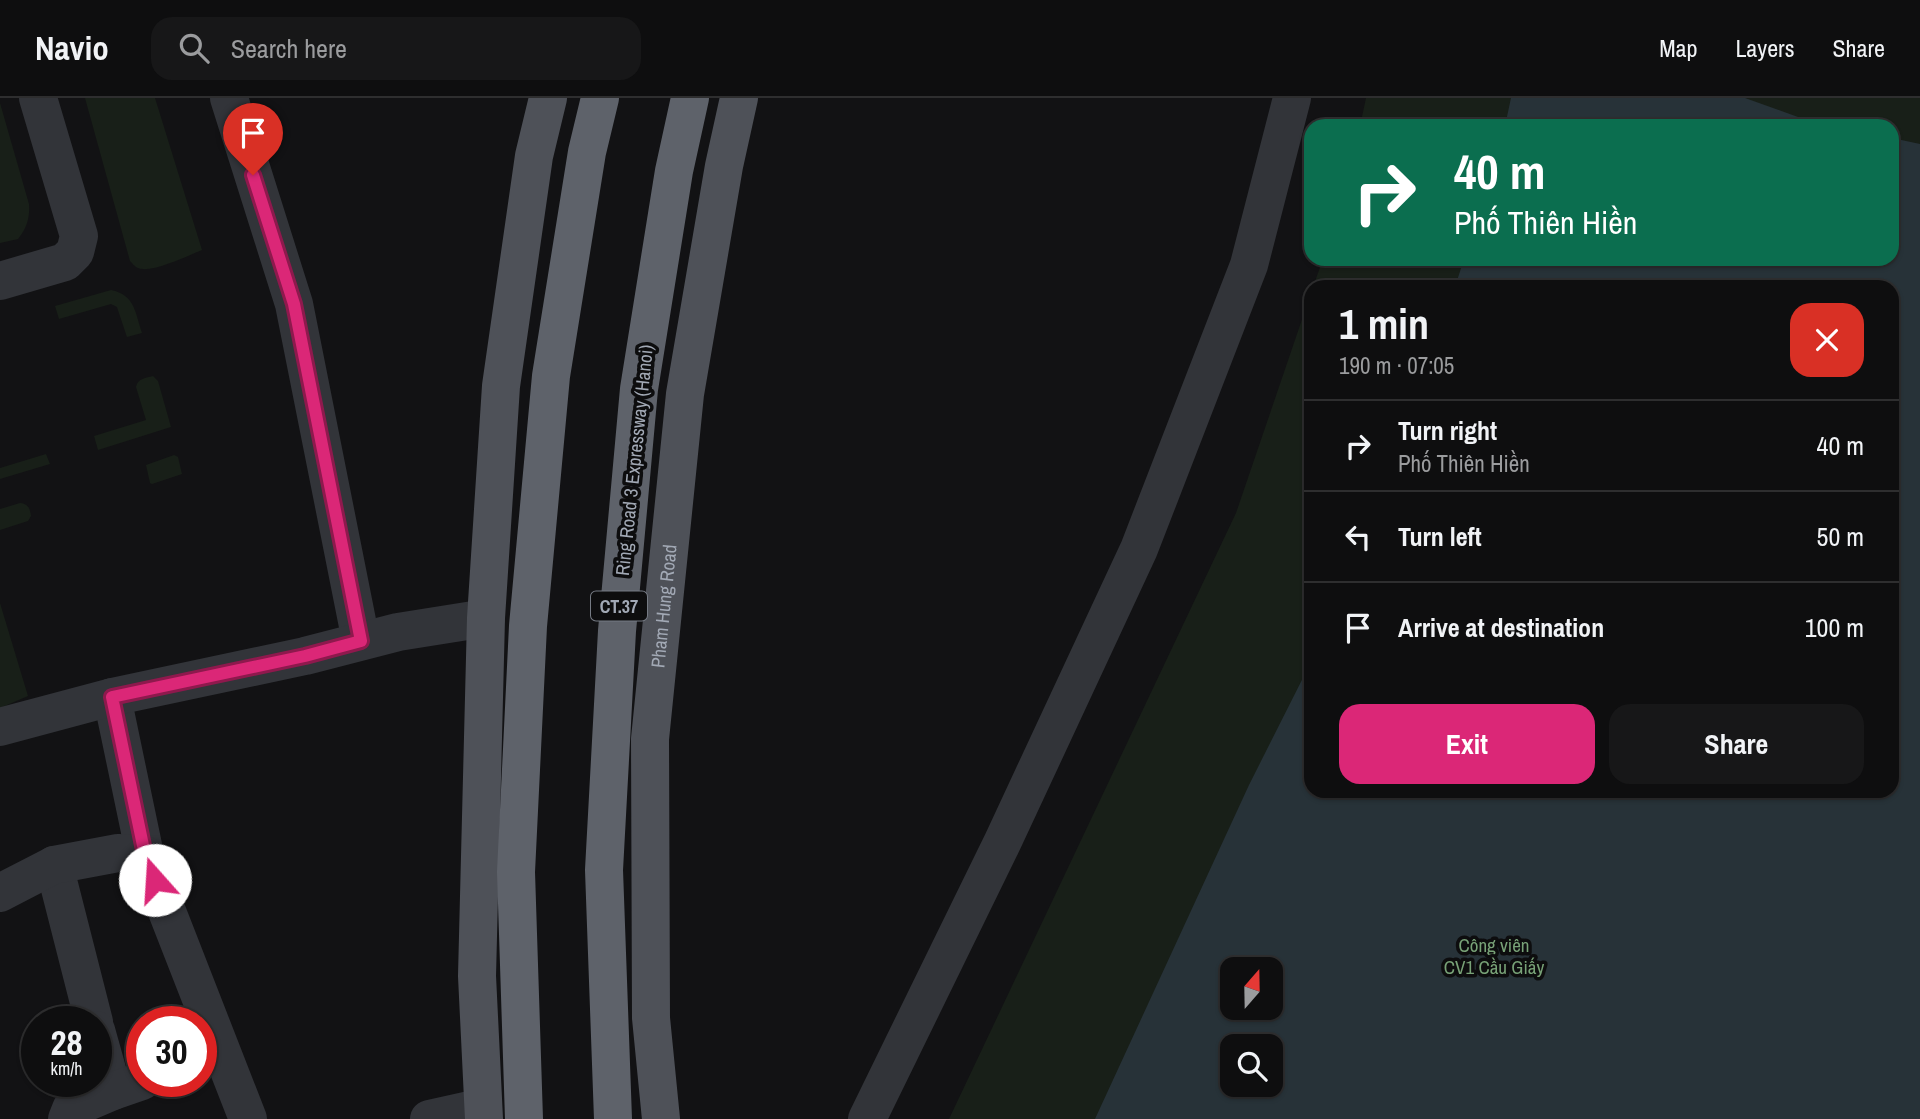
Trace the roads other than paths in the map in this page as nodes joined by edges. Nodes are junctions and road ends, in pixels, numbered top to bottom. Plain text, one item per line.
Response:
1 (38, 98) edge
2 (229, 98) edge
3 (548, 98) edge
4 (600, 98) edge
5 (690, 98) edge
6 (739, 98) edge
7 (1292, 98) edge
8 (0, 281) edge
9 (486, 618) junction
10 (361, 641) junction
11 (112, 697) junction
12 (0, 727) edge
13 (145, 855) junction
14 (54, 865) junction
15 (0, 893) edge
16 (90, 1006) edge
17 (195, 1006) edge
18 (112, 1059) edge
19 (217, 1066) edge
20 (126, 1084) edge
21 (126, 1086) edge
22 (483, 1113) edge
23 (67, 1119) edge
24 (248, 1119) edge
25 (429, 1119) edge
26 (524, 1119) edge
27 (612, 1119) edge
28 (661, 1119) edge
29 (867, 1119) edge

1 - 8 street
2 - 10 street
3 - 9 main road
4 - 26 highway
5 - 27 highway, Ring Road 3 Expressway (Hanoi) / CT.37
6 - 28 main road, Pham Hung Road
7 - 29 street
9 - 10 street
9 - 22 main road
10 - 11 street
11 - 12 street
11 - 13 street
13 - 14 street
13 - 17 street
14 - 15 street
14 - 16 street
18 - 20 street
19 - 24 street
21 - 23 street
22 - 25 street

